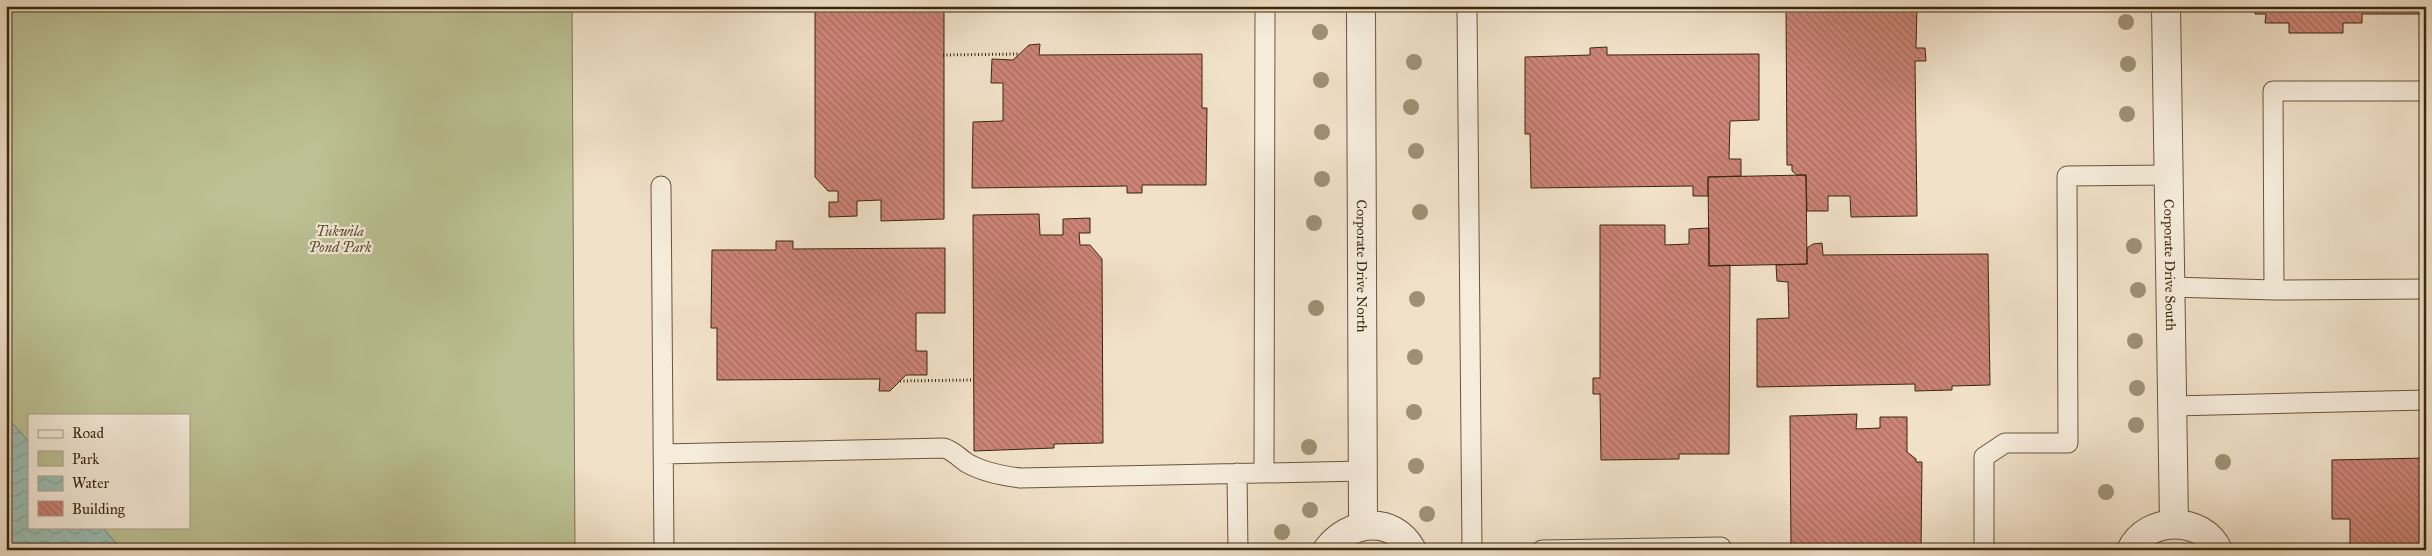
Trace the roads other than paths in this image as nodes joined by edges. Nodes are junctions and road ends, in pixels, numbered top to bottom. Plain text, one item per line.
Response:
1 (1264, 6) edge
2 (1361, 6) edge
3 (1468, 6) edge
4 (2166, 6) edge
5 (2426, 91) edge
6 (2169, 175) junction
7 (661, 186) dead end
8 (2171, 287) junction
9 (2426, 289) edge
10 (2274, 290) junction
11 (2426, 400) edge
12 (2173, 406) junction
13 (663, 454) junction
14 (1264, 472) junction
15 (1363, 472) junction
16 (1237, 473) junction
17 (2174, 523) junction
18 (1363, 525) junction
19 (664, 550) edge
20 (1238, 550) edge
21 (1327, 550) edge
22 (1412, 550) edge
23 (1472, 550) edge
24 (1542, 550) edge
25 (1721, 550) edge
26 (1984, 550) edge
27 (2131, 550) edge
28 (2218, 550) edge

1 - 14 lane
2 - 15 street, Corporate Drive North
3 - 23 lane
4 - 6 street, Corporate Drive South
5 - 10 lane
6 - 8 street, Corporate Drive South
6 - 26 lane
7 - 13 lane
8 - 10 lane
8 - 12 street, Corporate Drive South
9 - 10 lane
11 - 12 lane
12 - 17 street, Corporate Drive South
13 - 16 lane
13 - 19 lane
14 - 15 lane
14 - 16 lane
15 - 18 street, Corporate Drive North
16 - 20 lane
17 - 27 street
17 - 28 street
18 - 21 street
18 - 22 street
24 - 25 lane

